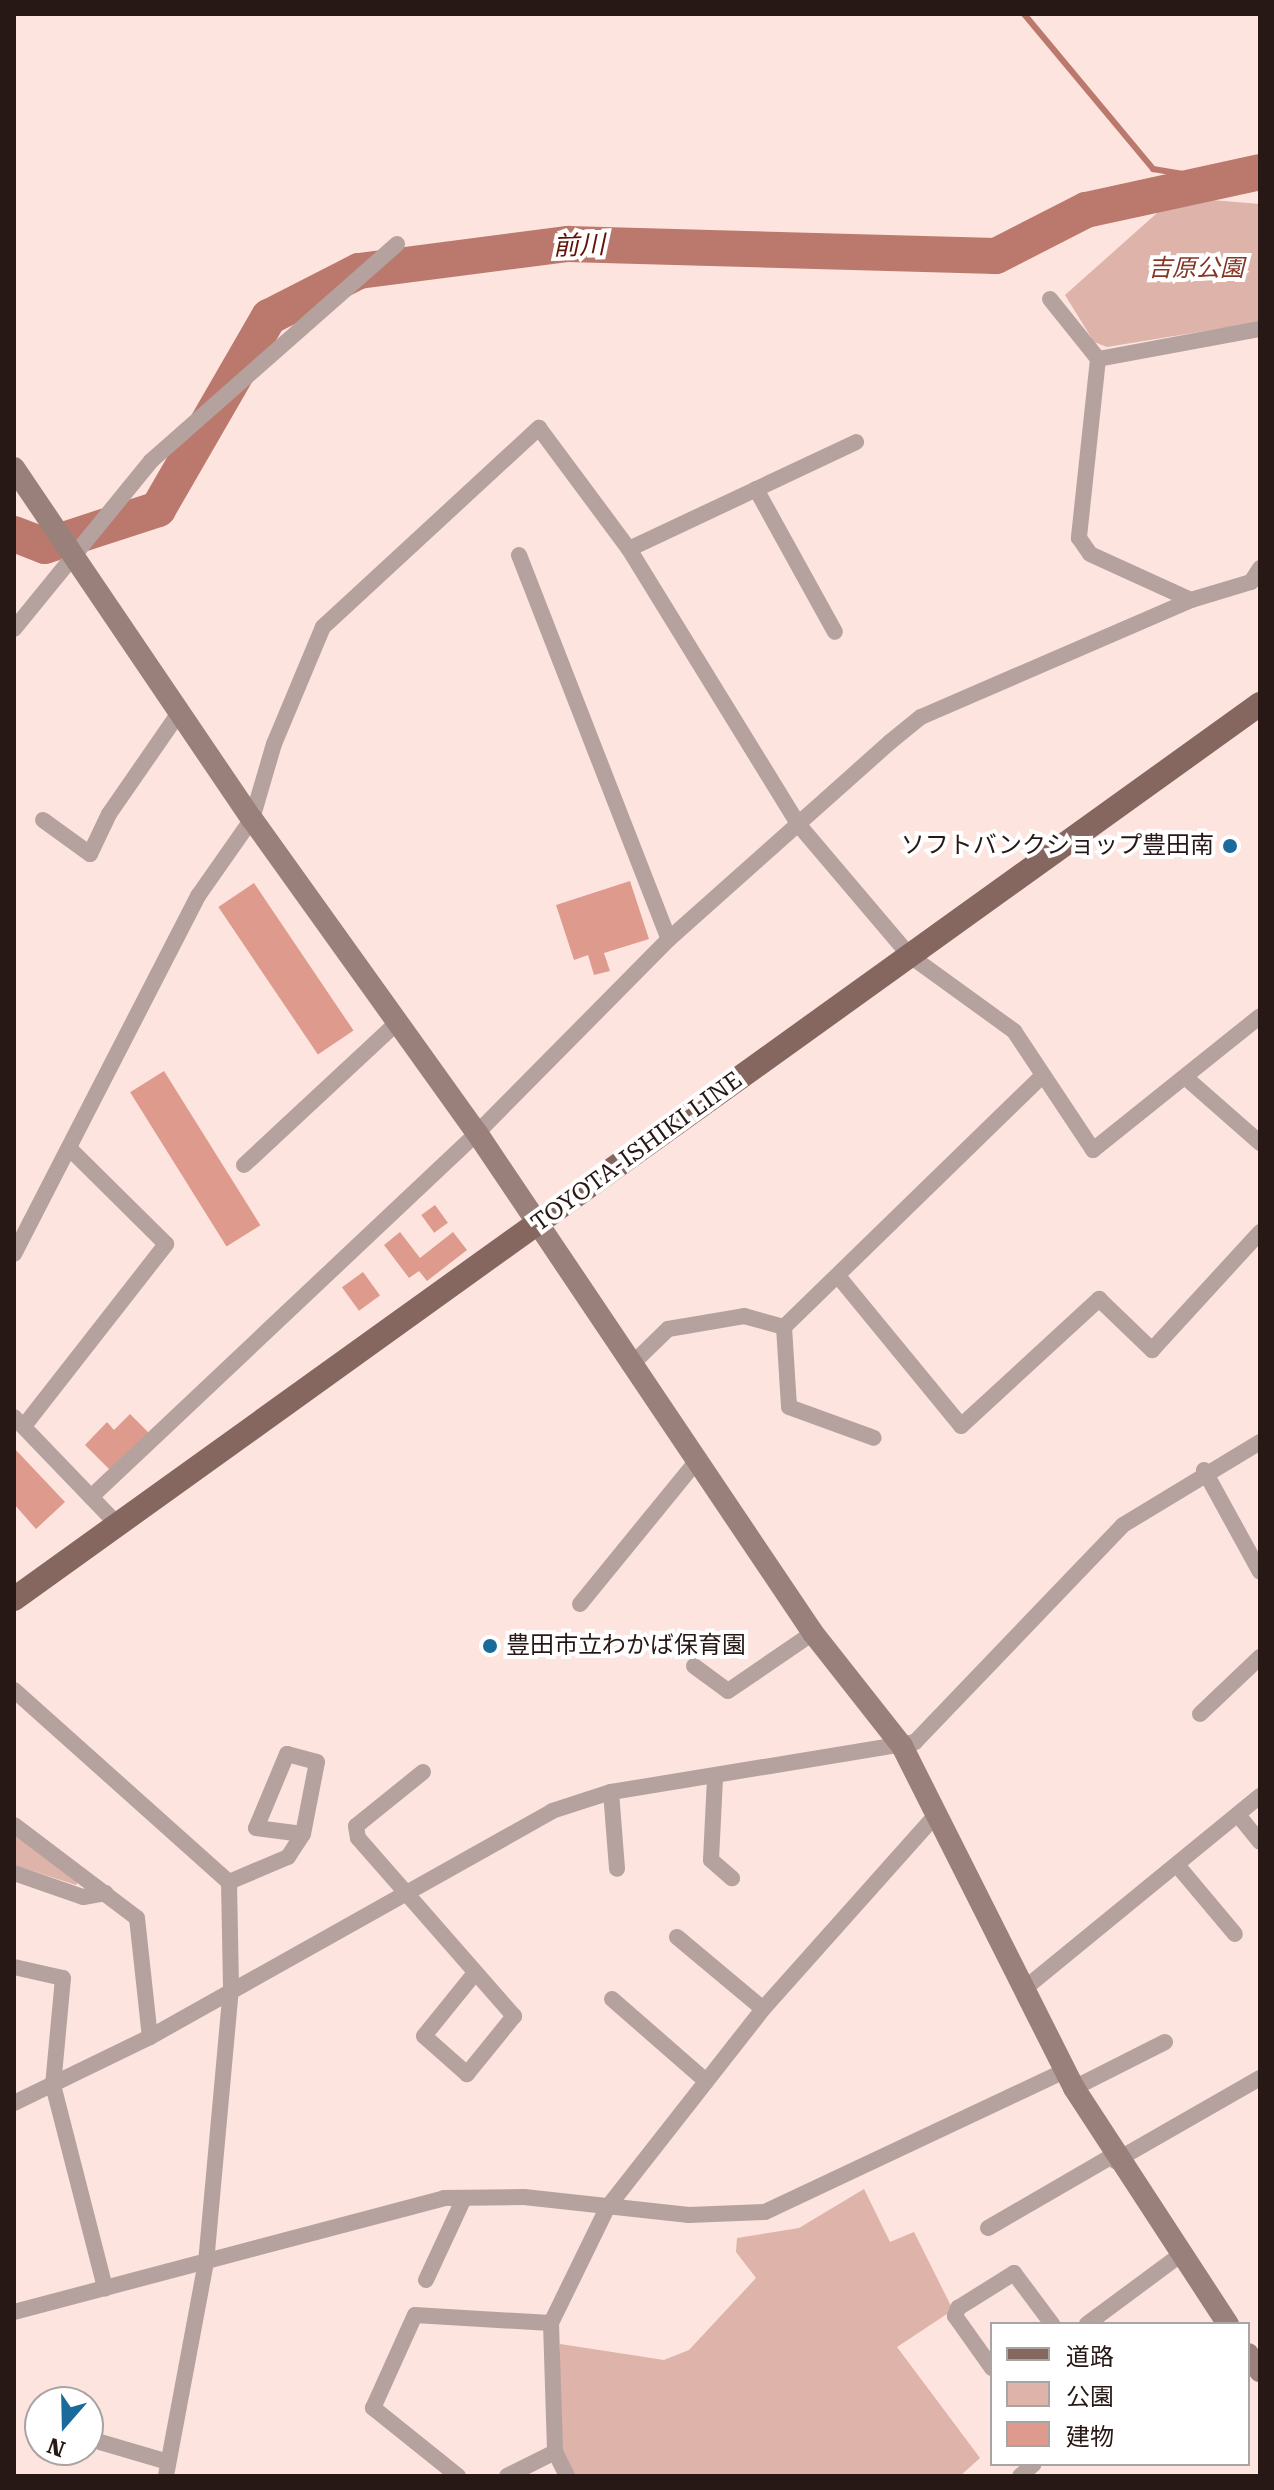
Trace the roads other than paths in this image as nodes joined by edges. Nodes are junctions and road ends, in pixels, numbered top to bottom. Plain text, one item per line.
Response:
1 (397, 244) dead end
2 (1050, 299) dead end
3 (1260, 329) edge
4 (1098, 359) junction
5 (856, 442) dead end
6 (14, 468) edge
7 (756, 489) junction
8 (629, 549) junction
9 (74, 555) junction
10 (519, 555) dead end
11 (1257, 580) edge
12 (1191, 600) junction
13 (14, 629) edge
14 (835, 632) dead end
15 (1260, 704) edge
16 (181, 710) junction
17 (252, 819) junction
18 (43, 820) dead end
19 (798, 824) junction
20 (669, 939) junction
21 (909, 955) junction
22 (1260, 1016) edge
23 (397, 1023) junction
24 (1185, 1077) junction
25 (1040, 1078) junction
26 (477, 1133) junction
27 (1260, 1143) edge
28 (72, 1151) junction
29 (244, 1165) dead end
30 (539, 1223) junction
31 (1260, 1232) edge
32 (14, 1254) edge
33 (838, 1276) junction
34 (784, 1327) junction
35 (630, 1366) junction
36 (19, 1421) edge
37 (874, 1438) dead end
38 (1260, 1442) edge
39 (696, 1462) junction
40 (1204, 1470) junction
41 (91, 1497) junction
42 (117, 1524) junction
43 (1260, 1572) edge
44 (14, 1599) edge
45 (580, 1604) dead end
46 (813, 1633) junction
47 (1260, 1657) edge
48 (694, 1666) dead end
49 (14, 1690) edge
50 (1200, 1714) dead end
51 (902, 1746) junction
52 (423, 1772) dead end
53 (715, 1778) junction
54 (611, 1792) junction
55 (1260, 1796) edge
56 (935, 1816) junction
57 (1239, 1816) junction
58 (14, 1825) edge
59 (303, 1834) junction
60 (1260, 1842) edge
61 (1177, 1865) junction
62 (617, 1869) dead end
63 (14, 1873) edge
64 (732, 1878) dead end
65 (229, 1882) junction
66 (106, 1893) junction
67 (404, 1893) junction
68 (1235, 1934) dead end
69 (677, 1937) dead end
70 (14, 1967) edge
71 (475, 1973) junction
72 (231, 1988) junction
73 (1024, 1989) junction
74 (612, 1999) dead end
75 (763, 2009) junction
76 (150, 2037) junction
77 (1165, 2042) dead end
78 (1260, 2078) edge
79 (1069, 2079) junction
80 (706, 2081) junction
81 (53, 2085) junction
82 (14, 2103) edge
83 (1114, 2158) junction
84 (464, 2198) junction
85 (607, 2208) junction
86 (988, 2228) dead end
87 (1179, 2256) junction
88 (206, 2262) junction
89 (426, 2280) dead end
90 (105, 2288) junction
91 (14, 2312) edge
92 (1051, 2322) edge
93 (1090, 2322) edge
94 (1225, 2322) edge
95 (551, 2323) junction
96 (990, 2365) edge
97 (104, 2444) edge
98 (555, 2452) junction
99 (167, 2469) edge
100 (458, 2476) edge
101 (507, 2476) edge
102 (567, 2476) edge

1 - 9 street
2 - 4 street
3 - 4 street
4 - 12 street
5 - 7 street
6 - 9 street
7 - 8 street
7 - 14 street
8 - 17 street
8 - 19 street
9 - 13 street
9 - 16 street
10 - 20 street
11 - 12 street
12 - 19 street
15 - 21 main road, TOYOTA-ISHIKI LINE
16 - 17 street
16 - 18 street
17 - 23 street
17 - 28 street
19 - 20 street
19 - 21 street
20 - 26 street
21 - 25 street
21 - 30 main road, TOYOTA-ISHIKI LINE
22 - 24 street
23 - 26 street
23 - 29 street
24 - 25 street
24 - 27 street
25 - 33 street
26 - 30 street
26 - 41 street
28 - 32 street
28 - 36 street
30 - 35 street
30 - 42 main road, TOYOTA-ISHIKI LINE
31 - 33 street
33 - 34 street
34 - 35 street
34 - 37 street
35 - 39 street
36 - 41 street
38 - 40 street
39 - 45 street
39 - 46 street
40 - 43 street
40 - 51 street
41 - 42 street
42 - 44 main road, TOYOTA-ISHIKI LINE
46 - 48 street
46 - 51 street
47 - 50 street
49 - 65 street
51 - 53 street
51 - 56 street
52 - 67 street
53 - 54 street
53 - 64 street
54 - 62 street
54 - 67 street
55 - 57 street
56 - 73 street
56 - 75 street
57 - 60 street
57 - 61 street
58 - 66 street
59 - 59 street
59 - 65 street
61 - 68 street
61 - 73 street
63 - 66 street
65 - 72 street
66 - 76 street
67 - 71 street
67 - 72 street
69 - 75 street
70 - 81 street
71 - 71 street
72 - 76 street
72 - 88 street
73 - 79 street
74 - 80 street
75 - 80 street
76 - 81 street
77 - 79 street
78 - 83 street
79 - 83 street
79 - 85 street
80 - 85 street
81 - 82 street
81 - 90 street
83 - 86 street
83 - 87 street
84 - 85 street
84 - 88 street
84 - 89 street
85 - 95 street
87 - 93 street
87 - 94 street
88 - 90 street
88 - 99 street
90 - 91 street
92 - 96 street
95 - 98 street
95 - 100 street
97 - 99 street
98 - 101 street
98 - 102 street

